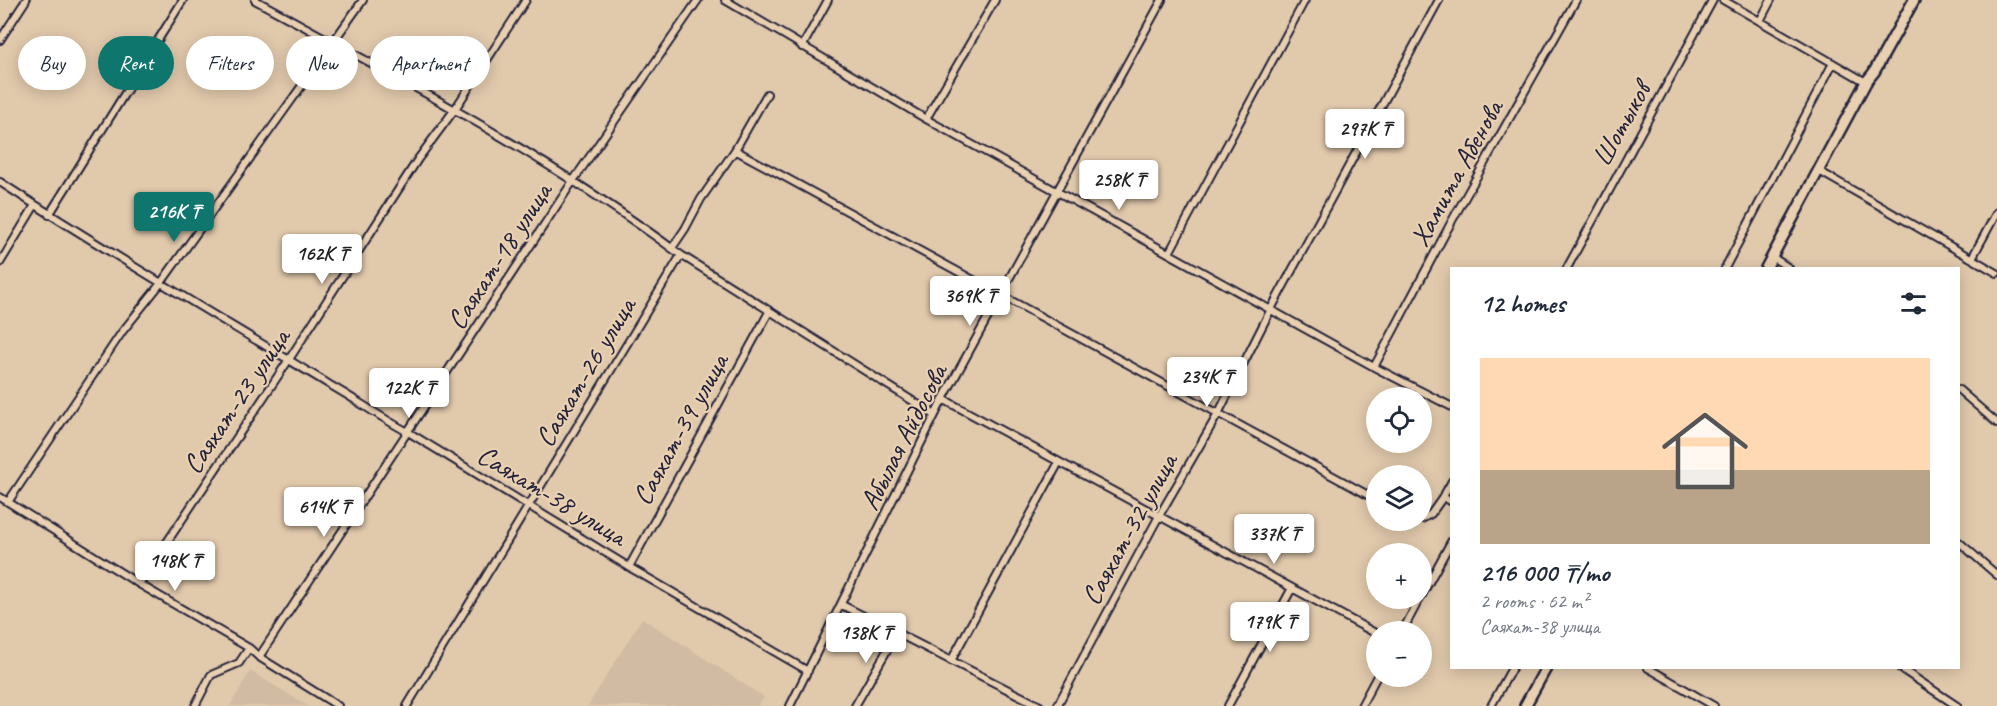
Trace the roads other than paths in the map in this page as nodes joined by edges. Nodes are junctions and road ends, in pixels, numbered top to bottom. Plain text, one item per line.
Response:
1 (26, 0) edge
2 (183, 0) edge
3 (255, 0) edge
4 (363, 0) edge
5 (526, 0) edge
6 (698, 0) edge
7 (725, 0) edge
8 (828, 0) edge
9 (995, 0) edge
10 (1162, 0) edge
11 (1305, 0) edge
12 (1439, 0) edge
13 (1576, 0) edge
14 (1713, 0) edge
15 (1723, 0) edge
16 (1771, 0) edge
17 (1914, 0) edge
18 (1760, 21) junction
19 (321, 36) edge
20 (336, 36) edge
21 (0, 40) edge
22 (802, 47) junction
23 (358, 56) edge
24 (1833, 63) junction
25 (1866, 82) junction
26 (298, 90) edge
27 (767, 94) dead end
28 (455, 109) junction
29 (926, 119) junction
30 (735, 150) junction
31 (1819, 171) junction
32 (573, 181) junction
33 (0, 182) edge
34 (1057, 190) junction
35 (35, 205) junction
36 (1997, 212) edge
37 (49, 215) junction
38 (672, 248) junction
39 (1169, 253) junction
40 (681, 255) junction
41 (1772, 257) junction
42 (1972, 258) junction
43 (0, 263) edge
44 (1568, 267) edge
45 (1726, 267) edge
46 (1767, 267) edge
47 (1787, 267) edge
48 (1997, 273) edge
49 (161, 283) junction
50 (1001, 295) junction
51 (1271, 309) junction
52 (769, 312) junction
53 (288, 361) junction
54 (1374, 367) junction
55 (1960, 391) edge
56 (943, 399) junction
57 (1450, 406) edge
58 (1218, 414) junction
59 (935, 416) junction
60 (1997, 423) edge
61 (408, 432) junction
62 (1059, 462) junction
63 (1450, 485) edge
64 (1366, 494) edge
65 (0, 496) edge
66 (1443, 497) junction
67 (1450, 501) edge
68 (8, 502) junction
69 (528, 506) junction
70 (1432, 513) edge
71 (1159, 516) junction
72 (1960, 543) edge
73 (1450, 544) edge
74 (629, 567) junction
75 (1997, 575) edge
76 (1432, 576) edge
77 (138, 584) junction
78 (1292, 588) junction
79 (842, 605) junction
80 (1366, 628) edge
81 (897, 633) junction
82 (249, 648) junction
83 (259, 657) junction
84 (951, 661) junction
85 (1511, 669) edge
86 (1545, 669) edge
87 (1650, 669) edge
88 (1902, 669) edge
89 (808, 671) junction
90 (1371, 687) edge
91 (195, 706) edge
92 (338, 706) edge
93 (407, 706) edge
94 (790, 706) edge
95 (855, 706) edge
96 (1040, 706) edge
97 (1058, 706) edge
98 (1228, 706) edge
99 (1361, 706) edge
100 (1491, 706) edge
101 (1525, 706) edge
102 (1714, 706) edge
103 (1957, 706) edge

1 - 21 street
2 - 37 street
3 - 19 street
4 - 20 street
5 - 28 street, Саяхат-23 улица
6 - 32 street, Саяхат-18 улица
7 - 22 street
8 - 22 street
9 - 29 street
10 - 34 street, Абылая Айдосова
11 - 39 street
12 - 51 street, Саяхат-32 улица
13 - 54 street, Хамита Абенова
14 - 44 street, Шотыков
15 - 18 street
16 - 18 street
17 - 25 main road
18 - 24 street
22 - 29 street
23 - 28 street
24 - 25 street
24 - 45 street
25 - 31 main road
26 - 49 street
27 - 30 street
28 - 32 street
28 - 53 street, Саяхат-23 улица
29 - 34 street
30 - 38 street
30 - 50 street
31 - 41 main road
31 - 42 street
32 - 38 street
32 - 61 street, Саяхат-18 улица
33 - 35 street, Саяхат-38 улица
34 - 39 street
34 - 50 street, Абылая Айдосова
35 - 37 street, Саяхат-38 улица
35 - 43 street
36 - 42 street
37 - 49 street, Саяхат-38 улица
38 - 40 street
39 - 51 street
40 - 52 street
40 - 69 street, Саяхат-26 улица
41 - 46 main road
41 - 47 street
42 - 48 street
49 - 53 street, Саяхат-38 улица
49 - 68 street
50 - 56 street, Абылая Айдосова
50 - 58 street
51 - 54 street
51 - 58 street, Саяхат-32 улица
52 - 59 street
52 - 74 street, Саяхат-39 улица
53 - 61 street, Саяхат-38 улица
53 - 77 street, Саяхат-23 улица
54 - 57 street
55 - 60 street
56 - 59 street, Абылая Айдосова
56 - 62 street
58 - 64 street
58 - 71 street, Саяхат-32 улица
59 - 79 street, Абылая Айдосова
61 - 69 street, Саяхат-38 улица
61 - 83 street, Саяхат-18 улица
62 - 71 street
62 - 84 street
63 - 66 street
65 - 68 street
66 - 67 street
66 - 70 street
68 - 77 street
69 - 74 street, Саяхат-38 улица
69 - 93 street, Саяхат-26 улица
71 - 78 street
71 - 97 street, Саяхат-32 улица
72 - 75 street
73 - 76 street
74 - 89 street, Саяхат-38 улица
77 - 82 street
78 - 80 street
78 - 98 street
79 - 81 street
79 - 89 street, Абылая Айдосова
81 - 84 street
81 - 95 street
82 - 83 street
82 - 91 street
83 - 92 street
84 - 96 street
85 - 100 street
86 - 101 main road
87 - 102 street
88 - 103 street
89 - 94 street, Абылая Айдосова
90 - 99 street

